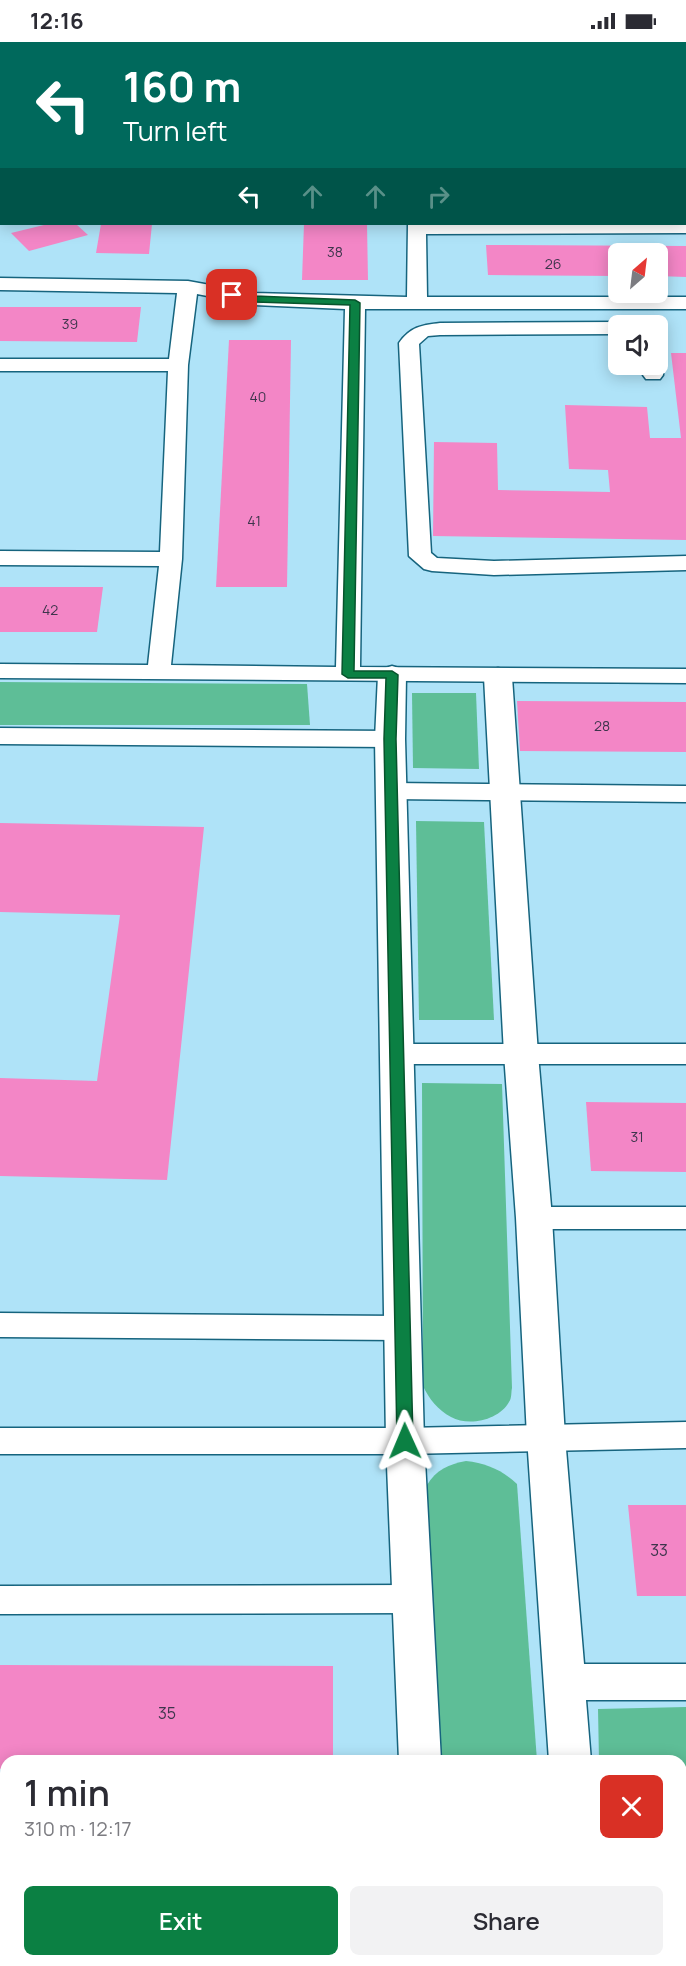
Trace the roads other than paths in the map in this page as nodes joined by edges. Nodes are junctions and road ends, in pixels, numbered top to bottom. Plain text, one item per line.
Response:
1 (417, 226) edge
2 (686, 227) edge
3 (0, 284) edge
4 (188, 287) junction
5 (417, 302) junction
6 (355, 303) junction
7 (686, 303) edge
8 (608, 328) edge
9 (0, 365) edge
10 (178, 365) junction
11 (0, 558) edge
12 (171, 559) junction
13 (686, 563) edge
14 (0, 671) edge
15 (159, 672) junction
16 (348, 674) junction
17 (392, 675) junction
18 (686, 676) edge
19 (498, 677) junction
20 (0, 736) edge
21 (390, 739) junction
22 (391, 791) junction
23 (505, 794) junction
24 (686, 794) edge
25 (398, 1054) junction
26 (521, 1054) junction
27 (686, 1054) edge
28 (534, 1218) junction
29 (686, 1218) edge
30 (0, 1325) edge
31 (402, 1328) junction
32 (686, 1435) edge
33 (546, 1437) junction
34 (0, 1441) edge
35 (405, 1441) junction
36 (412, 1599) junction
37 (0, 1600) edge
38 (564, 1682) junction
39 (686, 1682) edge
40 (420, 1755) edge
41 (570, 1755) edge

1 - 2 lane
1 - 5 lane
3 - 4 lane
4 - 6 lane
4 - 10 lane
5 - 6 lane
5 - 7 lane
6 - 16 lane
8 - 13 lane
9 - 10 lane
10 - 12 lane
11 - 12 lane
12 - 15 lane
14 - 15 lane
15 - 16 lane
16 - 17 lane
17 - 19 lane
17 - 21 street
18 - 19 lane
19 - 23 street
20 - 21 lane
21 - 22 street
22 - 23 lane
22 - 25 street
23 - 24 lane
23 - 26 street
25 - 26 lane
25 - 31 street
26 - 27 lane
26 - 28 street
28 - 29 lane
28 - 33 street
30 - 31 lane
31 - 35 street
32 - 33 lane
33 - 35 lane
33 - 38 street
34 - 35 lane
35 - 36 street
36 - 37 lane
36 - 40 street
38 - 39 street
38 - 41 street

